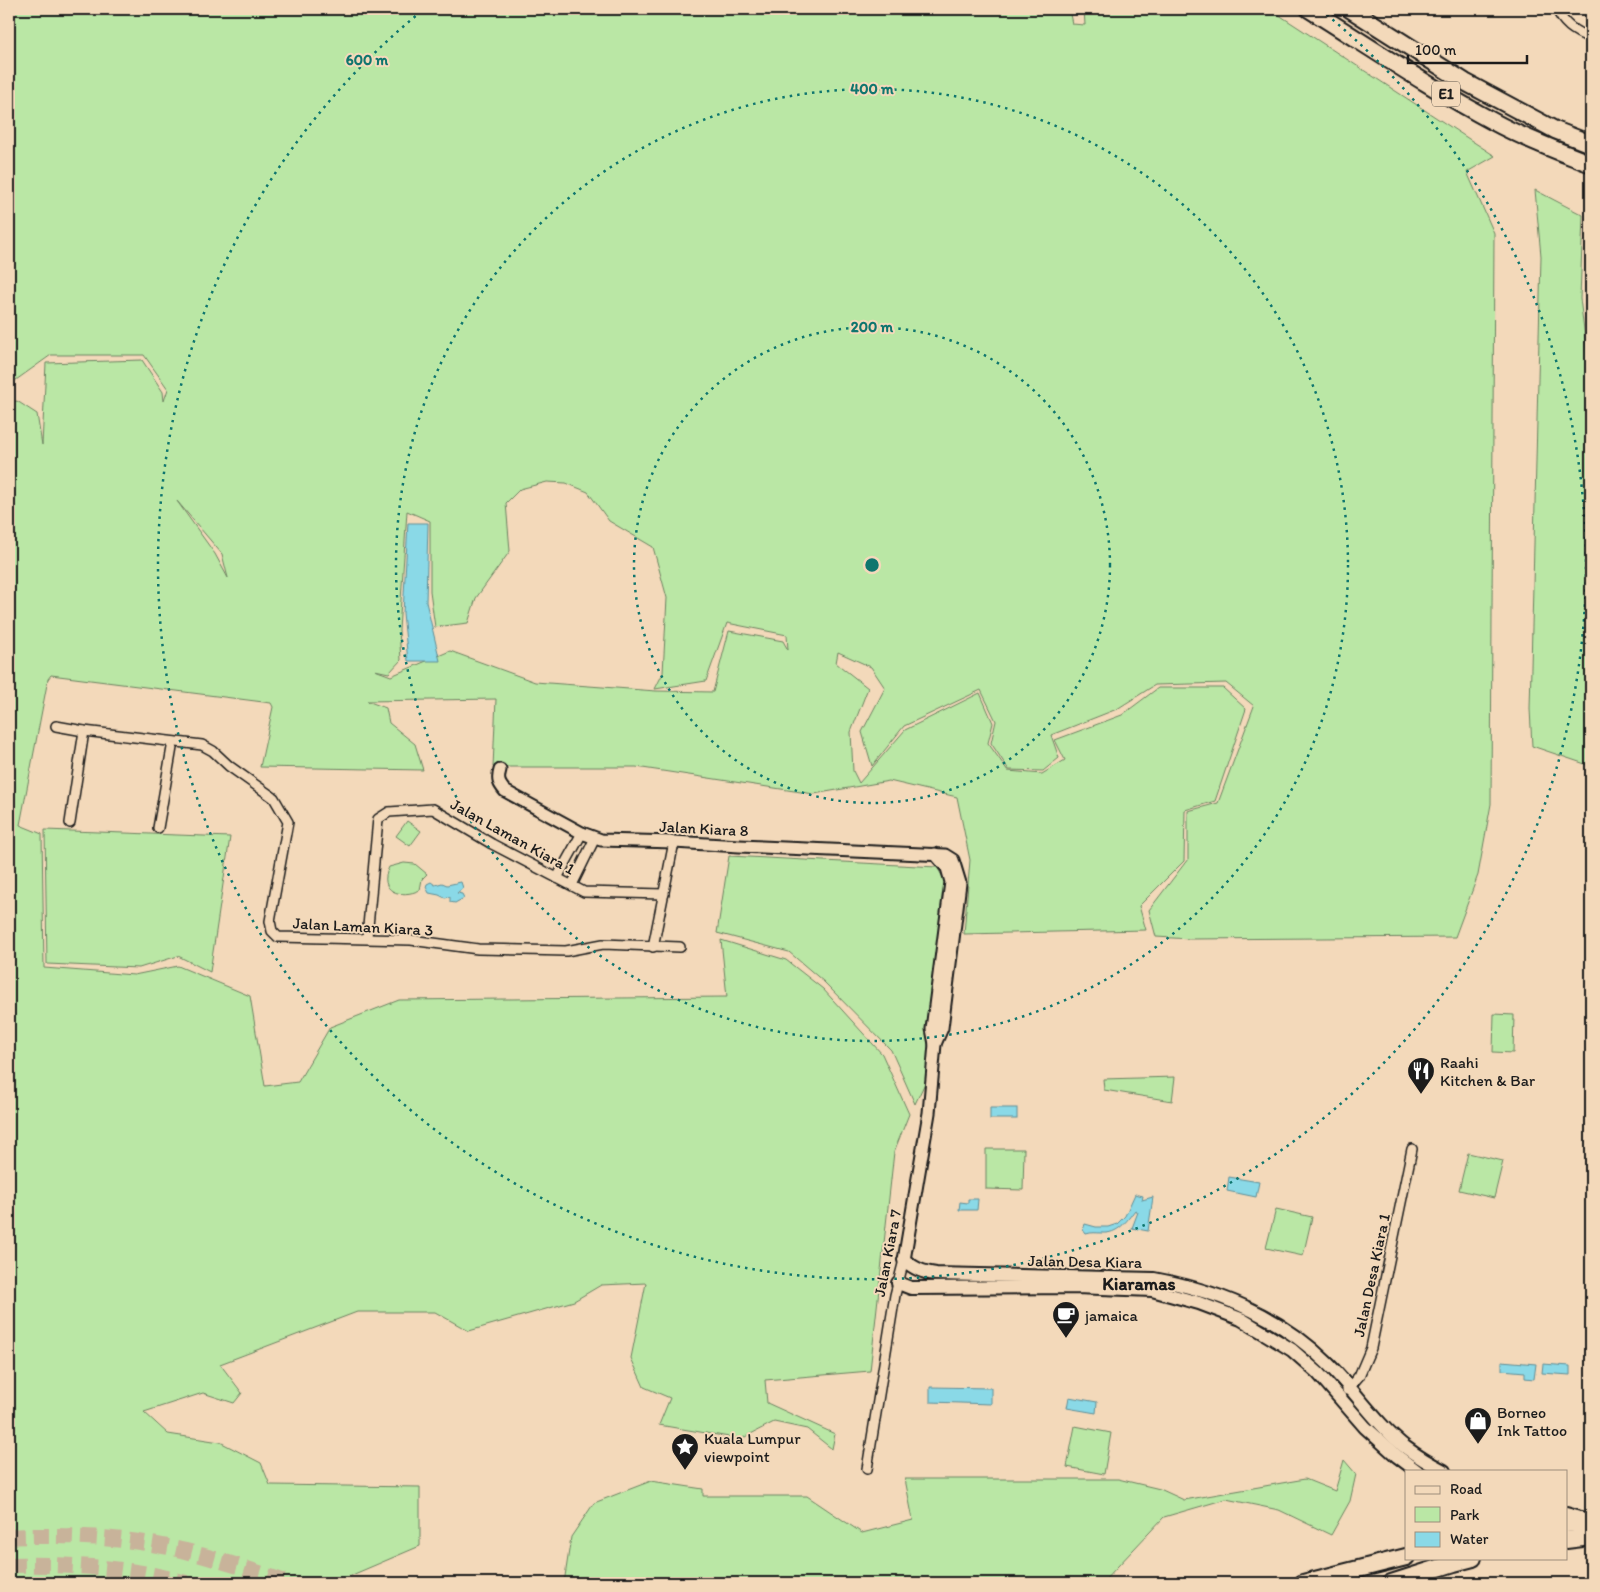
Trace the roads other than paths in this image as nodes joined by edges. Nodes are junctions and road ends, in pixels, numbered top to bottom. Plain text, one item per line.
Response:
1 (1309, 9) edge
2 (1350, 9) edge
3 (1557, 9) edge
4 (1591, 38) edge
5 (1591, 144) edge
6 (1591, 164) edge
7 (56, 726) dead end
8 (84, 731) junction
9 (173, 742) junction
10 (500, 770) dead end
11 (70, 823) dead end
12 (158, 828) dead end
13 (582, 833) junction
14 (595, 838) junction
15 (674, 842) junction
16 (557, 878) junction
17 (572, 885) junction
18 (664, 894) junction
19 (367, 938) junction
20 (653, 947) junction
21 (680, 947) dead end
22 (935, 1044) joint
23 (1412, 1149) dead end
24 (904, 1260) junction
25 (898, 1283) junction
26 (1350, 1388) junction
27 (1340, 1398) junction
28 (867, 1468) dead end
29 (1416, 1470) edge
30 (1442, 1470) edge
31 (1568, 1515) edge
32 (1568, 1525) edge
33 (1568, 1529) edge
34 (1591, 1532) edge
35 (1568, 1541) edge
36 (1405, 1557) edge
37 (1465, 1560) edge
38 (1303, 1583) edge
39 (1392, 1583) edge

1 - 6 highway, E1
2 - 5 highway, E1
3 - 4 street
7 - 8 street, Jalan Laman Kiara 3
8 - 9 street, Jalan Laman Kiara 3
8 - 11 street
9 - 12 street
9 - 19 street, Jalan Laman Kiara 3
10 - 13 street, Jalan Kiara 8
13 - 14 street, Jalan Kiara 8
13 - 16 street
14 - 15 street, Jalan Kiara 8
14 - 17 street
15 - 18 street
15 - 22 street, Jalan Kiara 8
16 - 17 street, Jalan Laman Kiara 1
16 - 19 street, Jalan Laman Kiara 1
17 - 18 street, Jalan Laman Kiara 1
18 - 20 street
19 - 20 street, Jalan Laman Kiara 3
20 - 21 street, Jalan Laman Kiara 3
22 - 24 street, Jalan Kiara 7
23 - 26 street, Jalan Desa Kiara 1
24 - 25 street, Jalan Kiara 7
24 - 26 main road, Jalan Desa Kiara
25 - 27 main road, Jalan Desa Kiara
25 - 28 street, Jalan Kiara 7
26 - 27 street, Jalan Desa Kiara 1
26 - 30 main road, Jalan Desa Kiara
27 - 29 main road, Jalan Desa Kiara
31 - 34 main road
32 - 34 highway
33 - 34 main road
34 - 35 highway
36 - 38 highway
37 - 39 highway

